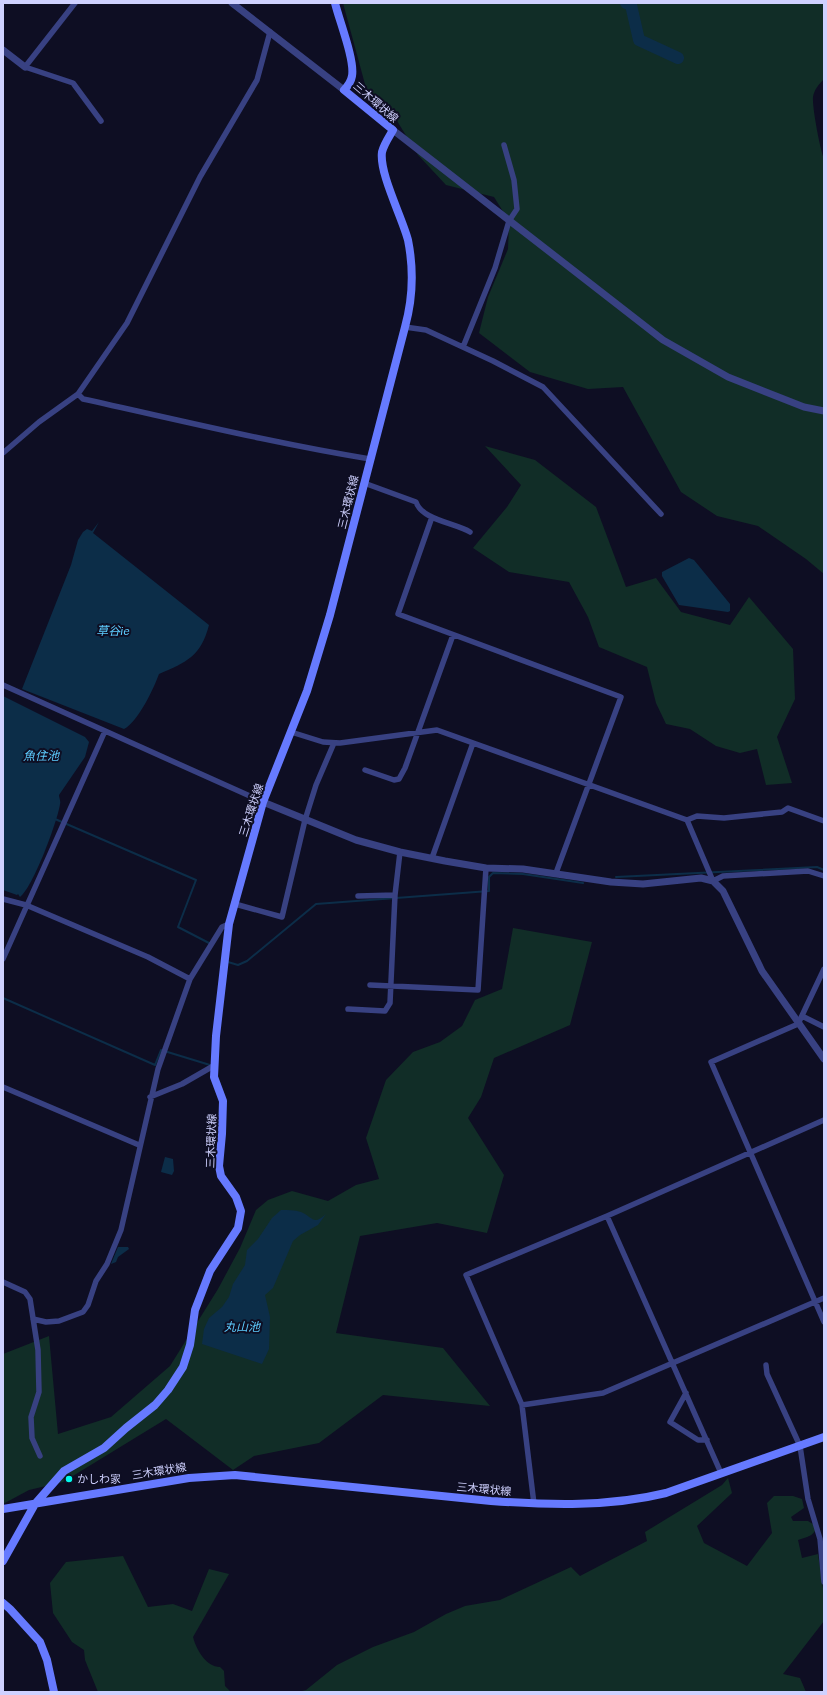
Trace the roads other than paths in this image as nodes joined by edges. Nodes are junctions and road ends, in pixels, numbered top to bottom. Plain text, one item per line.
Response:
1 (75, 3) edge
2 (232, 3) edge
3 (335, 3) edge
4 (270, 32) junction
5 (3, 50) edge
6 (25, 67) junction
7 (344, 90) junction
8 (101, 121) dead end
9 (393, 130) junction
10 (504, 145) dead end
11 (509, 221) junction
12 (406, 327) junction
13 (464, 347) junction
14 (78, 394) junction
15 (824, 411) edge
16 (3, 453) edge
17 (370, 459) junction
18 (364, 483) junction
19 (661, 514) dead end
20 (432, 517) junction
21 (470, 532) dead end
22 (453, 635) junction
23 (3, 685) edge
24 (105, 731) junction
25 (291, 732) junction
26 (417, 733) junction
27 (334, 743) junction
28 (473, 743) junction
29 (365, 770) dead end
30 (589, 785) junction
31 (263, 802) junction
32 (305, 820) junction
33 (687, 820) junction
34 (824, 821) edge
35 (400, 852) junction
36 (432, 858) junction
37 (486, 868) junction
38 (556, 873) junction
39 (824, 876) edge
40 (713, 881) junction
41 (395, 895) junction
42 (358, 896) dead end
43 (3, 899) edge
44 (235, 904) junction
45 (26, 905) junction
46 (229, 924) junction
47 (3, 959) edge
48 (824, 969) edge
49 (190, 979) junction
50 (370, 985) dead end
51 (391, 986) junction
52 (348, 1009) dead end
53 (802, 1016) junction
54 (798, 1024) junction
55 (824, 1027) edge
56 (824, 1059) edge
57 (215, 1065) junction
58 (3, 1086) edge
59 (150, 1097) junction
60 (824, 1120) edge
61 (139, 1146) junction
62 (750, 1152) junction
63 (607, 1216) junction
64 (3, 1282) edge
65 (824, 1298) edge
66 (815, 1302) junction
67 (33, 1319) junction
68 (824, 1322) edge
69 (674, 1364) junction
70 (766, 1365) dead end
71 (686, 1393) junction
72 (522, 1405) junction
73 (824, 1437) edge
74 (707, 1440) junction
75 (800, 1446) junction
76 (40, 1456) dead end
77 (721, 1473) junction
78 (35, 1504) junction
79 (534, 1504) junction
80 (3, 1509) edge
81 (3, 1561) edge
82 (824, 1582) edge
83 (3, 1604) edge
84 (54, 1692) edge

1 - 6 street
2 - 4 street
3 - 7 main road, 三木環状線
4 - 7 street
4 - 14 street
5 - 6 street
6 - 8 street
7 - 9 main road, 三木環状線
9 - 11 street
9 - 12 main road, 三木環状線
10 - 11 street
11 - 13 street
11 - 15 street
12 - 13 street
12 - 17 main road, 三木環状線
13 - 19 street
14 - 16 street
14 - 17 street
17 - 18 main road, 三木環状線
18 - 20 street
18 - 25 main road, 三木環状線
20 - 21 street
20 - 22 street
22 - 26 street
22 - 30 street
23 - 24 street
24 - 31 street
24 - 45 street
25 - 27 street
25 - 31 main road, 三木環状線
26 - 27 street
26 - 28 street
26 - 29 street
27 - 32 street
28 - 30 street
28 - 36 street
30 - 33 street
30 - 38 street
31 - 32 street
31 - 44 main road, 三木環状線
32 - 35 street
32 - 44 street
33 - 34 street
33 - 40 street
35 - 36 street
35 - 41 street
36 - 37 street
37 - 38 street
37 - 51 street
38 - 40 street
39 - 40 street
40 - 54 street
41 - 42 street
41 - 51 street
43 - 45 street
44 - 46 main road, 三木環状線
45 - 47 street
45 - 49 street
46 - 49 street
46 - 57 main road, 三木環状線
48 - 53 street
49 - 59 street
50 - 51 street
51 - 52 street
53 - 54 street
53 - 55 street
54 - 56 street
54 - 62 street
57 - 59 street
57 - 78 main road, 三木環状線
58 - 61 street
59 - 61 street
60 - 62 street
61 - 67 street
62 - 63 street
62 - 66 street
63 - 69 street
63 - 72 street
64 - 67 street
65 - 66 street
66 - 68 street
66 - 69 street
67 - 76 street
69 - 71 street
69 - 72 street
70 - 75 street
71 - 74 street
71 - 74 street
72 - 79 street
73 - 75 main road, 三木環状線
74 - 77 street
75 - 77 main road, 三木環状線
75 - 82 street
77 - 79 main road, 三木環状線
78 - 79 main road, 三木環状線
78 - 80 main road
78 - 81 main road
83 - 84 main road

